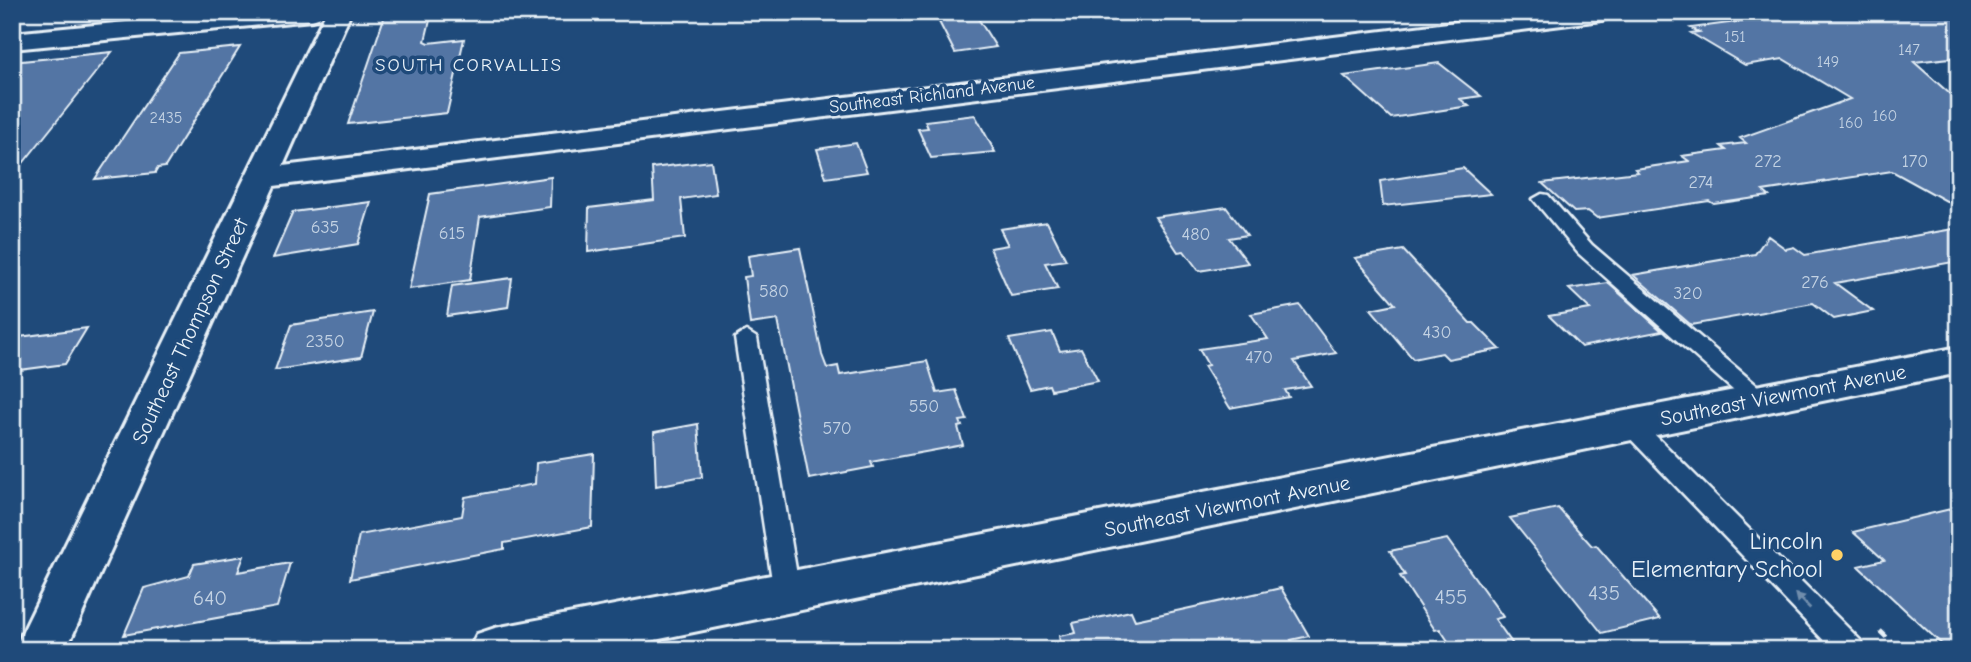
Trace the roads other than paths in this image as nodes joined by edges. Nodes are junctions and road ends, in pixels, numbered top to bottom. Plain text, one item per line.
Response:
1 (312, 12) edge
2 (339, 12) edge
3 (1602, 12) edge
4 (12, 41) edge
5 (261, 178) junction
6 (1542, 199) dead end
7 (746, 338) dead end
8 (1959, 360) edge
9 (1759, 400) junction
10 (1631, 425) junction
11 (788, 593) junction
12 (40, 650) edge
13 (495, 650) edge
14 (1851, 650) edge

1 - 4 street
2 - 5 street, Southeast Thompson Street
3 - 5 street, Southeast Richland Avenue
5 - 12 street, Southeast Thompson Street
6 - 9 lane
7 - 11 lane
8 - 9 street, Southeast Viewmont Avenue
9 - 10 street, Southeast Viewmont Avenue
10 - 11 street, Southeast Viewmont Avenue
14 -> 10 lane
11 - 13 street, Southeast Viewmont Avenue

